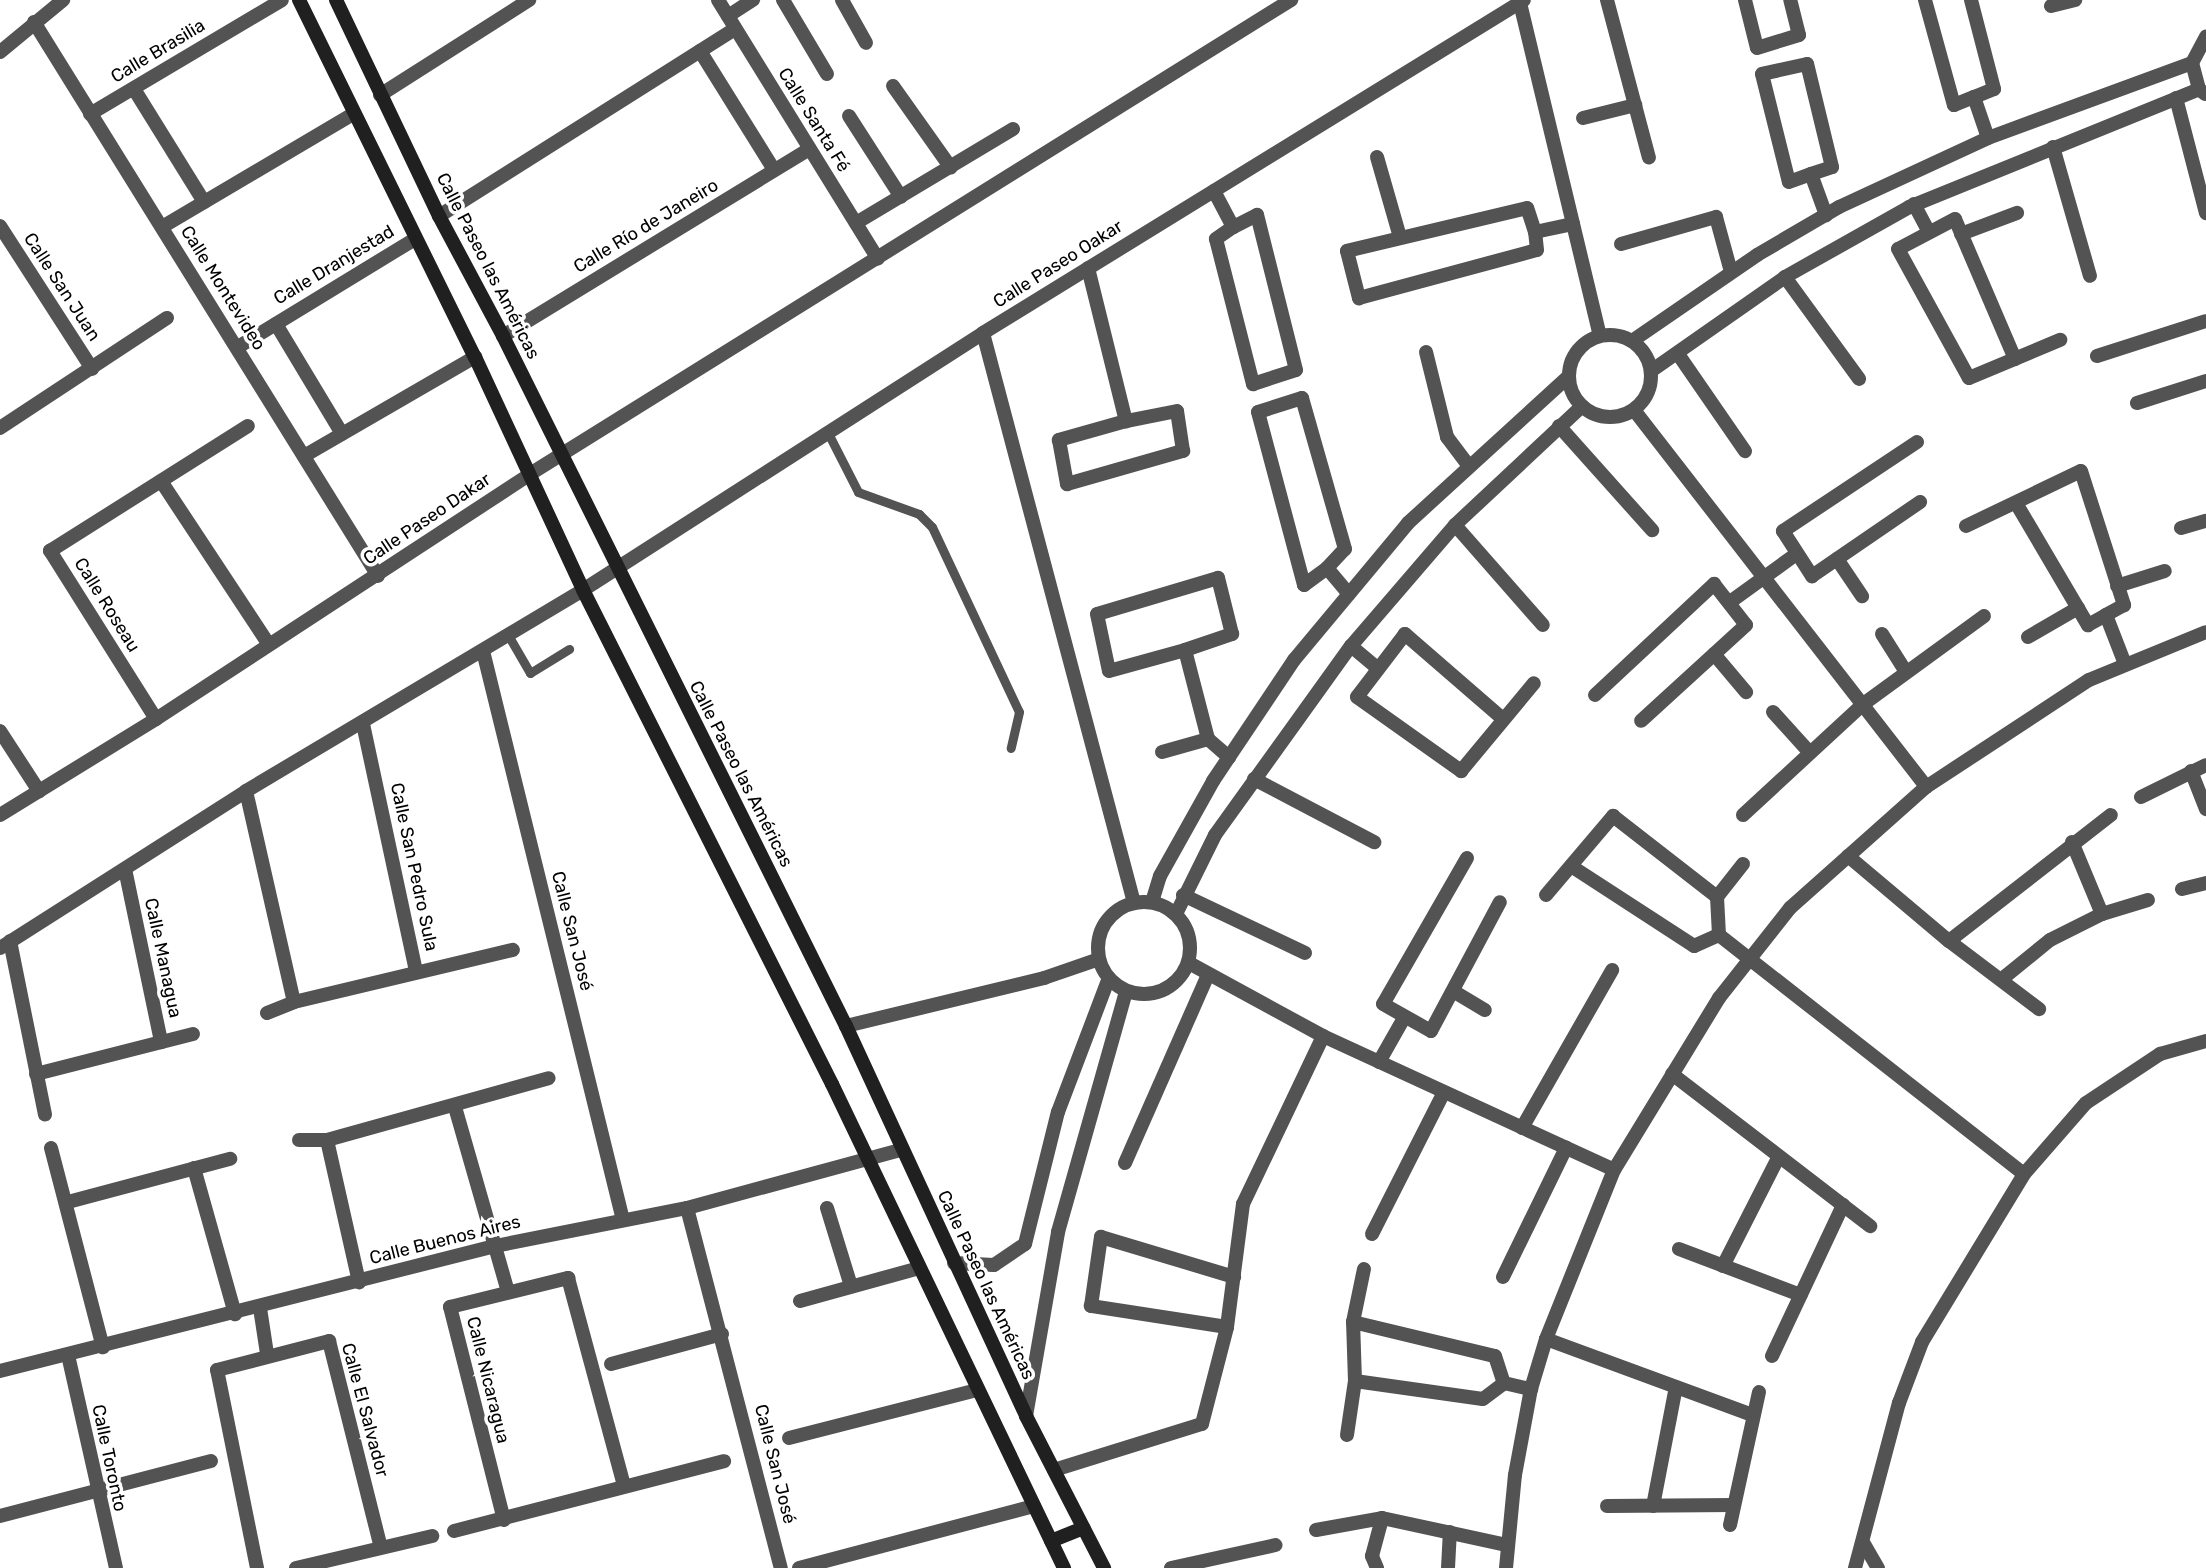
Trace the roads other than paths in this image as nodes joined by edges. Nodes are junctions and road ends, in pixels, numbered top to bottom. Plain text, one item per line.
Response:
1 (64, 0) edge
2 (282, 0) edge
3 (299, 0) edge
4 (336, 0) edge
5 (529, 0) edge
6 (718, 0) edge
7 (753, 0) edge
8 (783, 0) edge
9 (842, 0) edge
10 (1291, 0) edge
11 (1607, 0) edge
12 (1745, 0) edge
13 (1790, 0) edge
14 (1925, 0) edge
15 (1971, 0) edge
16 (2075, 0) edge
17 (1522, 1) edge
18 (2051, 6) dead end
19 (34, 22) junction
20 (732, 22) junction
21 (2206, 37) edge
22 (866, 43) dead end
23 (700, 51) junction
24 (0, 52) edge
25 (2192, 63) junction
26 (827, 74) dead end
27 (893, 86) dead end
28 (134, 89) junction
29 (2202, 92) edge
30 (380, 95) junction
31 (1974, 97) junction
32 (2176, 98) junction
33 (1635, 105) junction
34 (90, 114) junction
35 (353, 114) junction
36 (849, 116) dead end
37 (1583, 118) dead end
38 (1013, 129) dead end
39 (1988, 138) junction
40 (2053, 148) junction
41 (809, 149) junction
42 (1377, 157) dead end
43 (1649, 158) dead end
44 (951, 168) junction
45 (774, 170) junction
46 (1811, 174) junction
47 (1214, 191) junction
48 (901, 197) junction
49 (204, 202) junction
50 (1914, 204) junction
51 (2017, 213) dead end
52 (2206, 213) edge
53 (1826, 215) junction
54 (439, 216) junction
55 (856, 223) junction
56 (1573, 223) junction
57 (0, 226) edge
58 (162, 227) junction
59 (1233, 227) junction
60 (1928, 230) junction
61 (1535, 232) junction
62 (1961, 234) junction
63 (1400, 237) junction
64 (415, 239) junction
65 (1621, 244) dead end
66 (878, 259) junction
67 (1088, 268) junction
68 (1731, 272) junction
69 (2090, 276) dead end
70 (1784, 277) junction
71 (167, 318) dead end
72 (2206, 321) edge
73 (275, 324) junction
74 (983, 333) junction
75 (503, 335) junction
76 (1600, 335) junction
77 (2060, 340) dead end
78 (1632, 341) junction
79 (238, 347) junction
80 (1426, 352) dead end
81 (1678, 354) junction
82 (2097, 356) dead end
83 (475, 357) junction
84 (2015, 359) junction
85 (92, 369) junction
86 (1651, 371) junction
87 (1569, 376) junction
88 (1859, 379) dead end
89 (2206, 381) edge
90 (2137, 403) dead end
91 (1582, 406) junction
92 (1634, 410) junction
93 (1126, 422) junction
94 (247, 426) dead end
95 (1559, 426) junction
96 (0, 428) edge
97 (828, 433) junction
98 (342, 434) junction
99 (1917, 442) dead end
100 (1745, 451) dead end
101 (304, 456) junction
102 (562, 456) junction
103 (1469, 466) junction
104 (530, 474) junction
105 (161, 481) junction
106 (1920, 502) dead end
107 (2016, 503) junction
108 (2206, 521) edge
109 (1455, 525) junction
110 (1966, 526) dead end
111 (2181, 528) dead end
112 (1653, 530) dead end
113 (1795, 555) junction
114 (1837, 559) junction
115 (617, 568) junction
116 (1327, 568) junction
117 (2165, 571) dead end
118 (1763, 575) junction
119 (378, 576) junction
120 (2117, 586) junction
121 (583, 590) junction
122 (1349, 594) junction
123 (1863, 596) dead end
124 (1730, 602) junction
125 (2078, 608) junction
126 (2106, 615) junction
127 (1984, 616) dead end
128 (1543, 625) dead end
129 (2206, 632) edge
130 (1882, 634) dead end
131 (508, 635) junction
132 (2028, 637) dead end
133 (269, 645) junction
134 (1351, 646) junction
135 (569, 649) dead end
136 (1185, 650) junction
137 (483, 651) junction
138 (1714, 654) junction
139 (2125, 664) junction
140 (1378, 669) junction
141 (1906, 672) junction
142 (1534, 684) dead end
143 (1746, 692) dead end
144 (1595, 695) dead end
145 (1862, 705) junction
146 (1773, 712) dead end
147 (156, 719) junction
148 (1503, 719) junction
149 (1641, 721) dead end
150 (363, 724) junction
151 (0, 731) edge
152 (1208, 739) junction
153 (1011, 748) dead end
154 (1162, 752) dead end
155 (1810, 753) junction
156 (1229, 757) junction
157 (2206, 765) edge
158 (2192, 771) junction
159 (1254, 779) junction
160 (1926, 787) junction
161 (38, 791) junction
162 (246, 791) junction
163 (2141, 797) dead end
164 (2206, 809) edge
165 (0, 815) edge
166 (1742, 815) dead end
167 (2111, 815) dead end
168 (1374, 842) dead end
169 (2072, 842) junction
170 (1849, 856) junction
171 (1467, 858) dead end
172 (1743, 864) dead end
173 (1571, 866) junction
174 (125, 869) junction
175 (2206, 883) edge
176 (2182, 889) dead end
177 (1183, 895) junction
178 (1546, 895) dead end
179 (1717, 897) junction
180 (2148, 900) dead end
181 (1152, 902) junction
182 (1500, 902) dead end
183 (1134, 903) junction
184 (1176, 914) junction
185 (2102, 914) junction
186 (1719, 935) junction
187 (1949, 941) junction
188 (5, 944) edge
189 (513, 950) dead end
190 (1305, 953) dead end
191 (1750, 958) junction
192 (1099, 959) junction
193 (1189, 963) junction
194 (1612, 970) dead end
195 (416, 971) junction
196 (1208, 975) junction
197 (1109, 978) junction
198 (2002, 979) junction
199 (1126, 991) junction
200 (1453, 991) junction
201 (294, 1002) junction
202 (2039, 1009) dead end
203 (1485, 1010) dead end
204 (267, 1013) dead end
205 (1404, 1017) junction
206 (846, 1026) junction
207 (193, 1034) dead end
208 (1323, 1037) junction
209 (2206, 1041) edge
210 (161, 1042) junction
211 (1379, 1062) junction
212 (36, 1074) junction
213 (1672, 1074) junction
214 (549, 1078) dead end
215 (1444, 1092) junction
216 (455, 1107) junction
217 (45, 1114) dead end
218 (1522, 1128) junction
219 (299, 1140) dead end
220 (327, 1140) junction
221 (1566, 1148) junction
222 (51, 1149) dead end
223 (901, 1150) junction
224 (1779, 1156) junction
225 (230, 1159) dead end
226 (868, 1162) junction
227 (1125, 1163) dead end
228 (194, 1168) junction
229 (1614, 1170) junction
230 (2024, 1174) junction
231 (68, 1202) junction
232 (1843, 1205) junction
233 (687, 1208) junction
234 (827, 1208) dead end
235 (624, 1220) junction
236 (1870, 1226) dead end
237 (1372, 1234) dead end
238 (495, 1246) junction
239 (1679, 1249) dead end
240 (954, 1264) junction
241 (1723, 1266) junction
242 (919, 1268) junction
243 (1364, 1269) dead end
244 (1234, 1277) junction
245 (1503, 1277) dead end
246 (359, 1282) junction
247 (850, 1286) junction
248 (508, 1292) junction
249 (1801, 1295) junction
250 (800, 1301) dead end
251 (260, 1308) junction
252 (235, 1314) junction
253 (1353, 1322) junction
254 (1227, 1327) junction
255 (722, 1334) junction
256 (1546, 1339) junction
257 (103, 1347) junction
258 (267, 1354) junction
259 (68, 1355) junction
260 (1772, 1356) dead end
261 (611, 1364) dead end
262 (0, 1371) edge
263 (1354, 1381) junction
264 (1504, 1383) junction
265 (1676, 1387) junction
266 (1531, 1389) junction
267 (978, 1390) junction
268 (1759, 1391) dead end
269 (1753, 1415) junction
270 (1026, 1416) junction
271 (1347, 1435) dead end
272 (789, 1438) dead end
273 (211, 1461) dead end
274 (724, 1461) dead end
275 (1054, 1470) junction
276 (624, 1485) junction
277 (95, 1490) junction
278 (1734, 1505) junction
279 (1034, 1506) junction
280 (1607, 1506) dead end
281 (1653, 1506) junction
282 (0, 1516) edge
283 (1382, 1518) junction
284 (504, 1520) junction
285 (1730, 1525) dead end
286 (1083, 1528) junction
287 (1316, 1530) dead end
288 (454, 1531) dead end
289 (1450, 1532) junction
290 (432, 1536) dead end
291 (1051, 1541) junction
292 (1864, 1544) junction
293 (1276, 1545) dead end
294 (1507, 1545) junction
295 (381, 1548) junction
296 (1233, 1561) edge
297 (116, 1568) edge
298 (257, 1568) edge
299 (296, 1568) edge
300 (781, 1568) edge
301 (799, 1568) edge
302 (1064, 1568) edge
303 (1104, 1568) edge
304 (1171, 1568) edge
305 (1377, 1568) edge
306 (1448, 1568) edge
307 (1506, 1568) edge
308 (1855, 1568) edge
309 (1878, 1568) edge

1 - 19 street
2 - 28 street, Calle Brasilia
3 - 35 street
4 - 30 street, Calle Paseo las Américas
5 - 30 street
6 - 20 street, Calle Santa Fé
7 - 20 street
8 - 26 street
9 - 22 street
10 - 66 street
11 - 33 street
12 - 13 street
14 - 31 street
15 - 31 street
16 - 18 street
17 - 47 street, Calle Paseo Oakar
17 - 56 street
19 - 24 street
19 - 34 street, Calle Montevideo
20 - 23 street
20 - 41 street, Calle Santa Fé
21 - 25 street
23 - 45 street
23 - 54 street
25 - 29 street
25 - 39 street
27 - 44 street
28 - 34 street, Calle Brasilia
28 - 49 street
29 - 32 street
30 - 54 street, Calle Paseo las Américas
31 - 39 street
32 - 40 street
32 - 52 street
33 - 37 street
33 - 43 street
34 - 58 street, Calle Montevideo
35 - 49 street
35 - 64 street
36 - 48 street
38 - 44 street
39 - 53 street
40 - 50 street
40 - 69 street
41 - 45 street, Calle Río de Janeiro
41 - 55 street, Calle Santa Fé
42 - 63 street
44 - 48 street
45 - 75 street, Calle Río de Janeiro
46 - 46 street
46 - 53 street
47 - 59 street
47 - 67 street, Calle Paseo Oakar
48 - 55 street
49 - 58 street
50 - 60 street
50 - 70 street
51 - 62 street
53 - 68 street
54 - 75 street, Calle Paseo las Américas
55 - 66 street, Calle Santa Fé
56 - 61 street
56 - 76 street
57 - 85 street, Calle San Juan
58 - 79 street, Calle Montevideo
59 - 59 street
60 - 62 street
60 - 84 street
61 - 63 street
61 - 63 street
62 - 84 street
64 - 73 street, Calle Dranjestad
64 - 83 street
65 - 68 street
66 - 102 street, Calle Paseo Dakar
67 - 74 street, Calle Paseo Oakar
67 - 93 street
68 - 78 street
70 - 81 street
70 - 88 street
71 - 85 street
72 - 82 street
73 - 79 street, Calle Dranjestad
73 - 98 street
74 - 97 street, Calle Paseo Oakar
74 - 183 street
75 - 102 street, Calle Paseo las Américas
76 - 78 street
76 - 87 street
77 - 84 street
78 - 86 street
79 - 101 street, Calle Montevideo
80 - 103 street
81 - 86 street
81 - 100 street
83 - 98 street
83 - 104 street
85 - 96 street
86 - 92 street
87 - 91 street
87 - 103 street
89 - 90 street
91 - 92 street
91 - 95 street
92 - 118 street
93 - 93 street
94 - 105 street, Calle Roseau
95 - 109 street
95 - 112 street
97 - 115 street, Calle Paseo Oakar
97 - 153 lane
98 - 101 street
99 - 113 street
101 - 119 street, Calle Montevideo
102 - 104 street, Calle Paseo Dakar
102 - 115 street, Calle Paseo las Américas
103 - 122 street
104 - 119 street, Calle Paseo Dakar
104 - 121 street
105 - 133 street
105 - 147 street, Calle Roseau
106 - 114 street
107 - 110 street
107 - 120 street
107 - 125 street
108 - 111 street
109 - 128 street
109 - 134 street
113 - 114 street
113 - 118 street
114 - 123 street
115 - 121 street
115 - 206 street, Calle Paseo las Américas
116 - 116 street
116 - 122 street
117 - 120 street
118 - 124 street
118 - 145 street
119 - 133 street, Calle Paseo Dakar
120 - 126 street
121 - 131 street
121 - 226 street
122 - 156 street
124 - 138 street
124 - 144 street
125 - 126 street
125 - 132 street
126 - 139 street
127 - 141 street
129 - 139 street
130 - 141 street
131 - 135 lane
131 - 137 street
133 - 147 street, Calle Paseo Dakar
134 - 140 street
134 - 159 street
136 - 136 street
136 - 152 street
137 - 150 street
137 - 235 street, Calle San José
138 - 143 street
138 - 149 street
139 - 160 street
140 - 148 street
140 - 148 street
141 - 145 street
142 - 148 street
145 - 155 street
145 - 160 street
146 - 155 street
147 - 161 street, Calle Paseo Dakar
150 - 162 street
150 - 195 street, Calle San Pedro Sula
151 - 161 street
152 - 154 street
152 - 156 street
155 - 166 street
156 - 181 street
157 - 158 street
158 - 163 street
158 - 164 street
159 - 168 street
159 - 177 street
160 - 170 street
161 - 165 street, Calle Paseo Dakar
162 - 174 street
162 - 201 street
167 - 169 street
169 - 185 street
169 - 187 street
170 - 187 street
170 - 191 street
171 - 205 street
172 - 179 street
173 - 178 street
173 - 179 street
173 - 186 street
174 - 188 street
174 - 210 street, Calle Managua
175 - 176 street
177 - 184 street
177 - 190 street
179 - 186 street
180 - 185 street
181 - 183 street
181 - 184 street
182 - 200 street
183 - 192 street
184 - 193 street
185 - 198 street
186 - 191 street
187 - 198 street
188 - 212 street
189 - 195 street
191 - 213 street
191 - 230 street
192 - 197 street
192 - 206 street
193 - 196 street
193 - 199 street
194 - 218 street
195 - 201 street, Calle San Pedro Sula
196 - 208 street
196 - 227 street
197 - 199 street
197 - 240 street
198 - 202 street
199 - 270 street
200 - 203 street
200 - 205 street
201 - 204 street, Calle San Pedro Sula
205 - 211 street
206 - 223 street, Calle Paseo las Américas
207 - 210 street
208 - 211 street
208 - 244 street
209 - 230 street
210 - 212 street, Calle Managua
211 - 215 street
212 - 217 street
213 - 224 street
213 - 229 street
214 - 216 street
215 - 218 street
215 - 237 street
216 - 220 street
216 - 238 street
218 - 221 street
219 - 220 street
220 - 246 street
221 - 229 street
221 - 245 street
222 - 231 street
223 - 226 street, Calle Buenos Aires
223 - 240 street, Calle Paseo las Américas
224 - 232 street
224 - 241 street
225 - 228 street
226 - 233 street, Calle Buenos Aires
226 - 242 street
228 - 231 street
228 - 252 street
229 - 256 street
230 - 292 street
231 - 257 street
232 - 236 street
232 - 249 street
233 - 235 street, Calle Buenos Aires
233 - 255 street, Calle San José
234 - 247 street
235 - 238 street, Calle Buenos Aires
238 - 246 street, Calle Buenos Aires
238 - 248 street
239 - 241 street
240 - 270 street, Calle Paseo las Américas
241 - 249 street
242 - 247 street
242 - 267 street
243 - 253 street
244 - 254 street
244 - 254 street
246 - 251 street, Calle Buenos Aires
247 - 250 street
248 - 276 street, Calle Nicaragua
248 - 284 street, Calle Nicaragua
249 - 260 street
251 - 252 street, Calle Buenos Aires
251 - 258 street
252 - 257 street, Calle Buenos Aires
253 - 263 street
253 - 264 street
254 - 275 street
255 - 261 street
255 - 300 street, Calle San José
256 - 265 street
256 - 266 street
257 - 259 street, Calle Buenos Aires
258 - 295 street, Calle El Salvador
258 - 298 street, Calle El Salvador
259 - 262 street, Calle Buenos Aires
259 - 277 street, Calle Toronto
263 - 264 street
263 - 271 street
264 - 266 street
265 - 269 street
265 - 281 street
266 - 294 street
267 - 272 street
267 - 279 street
268 - 269 street
269 - 278 street
270 - 275 street, Calle Paseo las Américas
273 - 277 street
274 - 276 street
275 - 286 street, Calle Paseo las Américas
276 - 284 street
277 - 282 street
277 - 297 street, Calle Toronto
278 - 281 street
278 - 285 street
279 - 291 street
279 - 301 street
280 - 281 street
283 - 287 street
283 - 289 street
283 - 305 street
284 - 288 street
286 - 291 street
286 - 303 street, Calle Paseo las Américas
289 - 294 street
289 - 306 street
290 - 295 street
291 - 302 street
292 - 308 street
292 - 309 street
293 - 296 street
294 - 307 street
295 - 299 street
296 - 304 street

